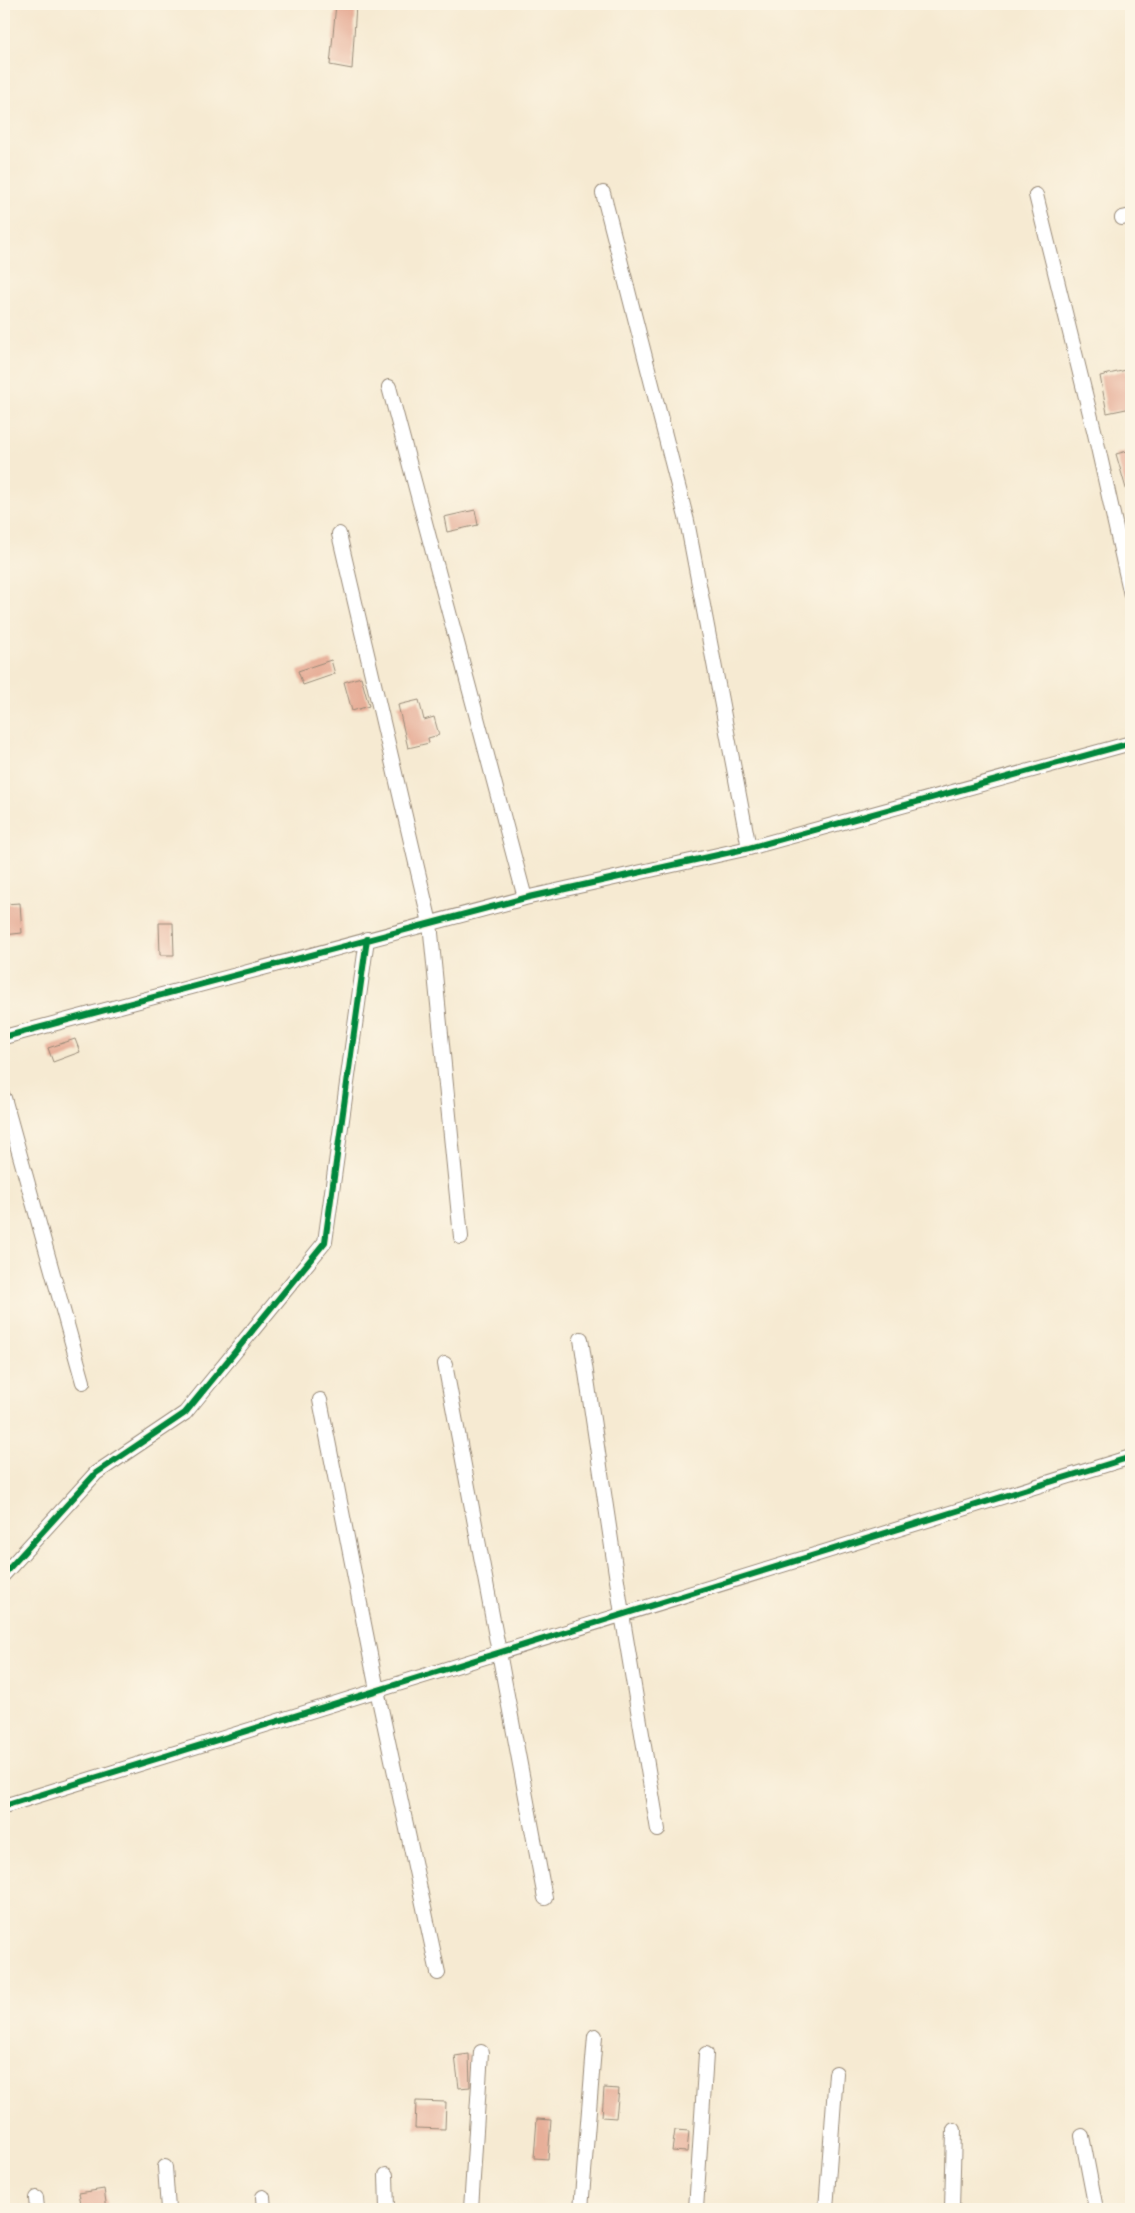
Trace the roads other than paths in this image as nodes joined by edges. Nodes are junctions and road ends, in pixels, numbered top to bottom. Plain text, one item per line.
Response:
1 (603, 193) dead end
2 (1036, 195) dead end
3 (389, 386) dead end
4 (339, 534) dead end
5 (1131, 595) edge
6 (1131, 743) edge
7 (749, 848) junction
8 (525, 898) junction
9 (430, 922) junction
10 (367, 939) junction
11 (4, 1037) edge
12 (4, 1098) edge
13 (460, 1237) dead end
14 (581, 1339) dead end
15 (445, 1364) dead end
16 (83, 1382) dead end
17 (320, 1400) dead end
18 (1131, 1458) edge
19 (4, 1574) edge
20 (622, 1614) junction
21 (500, 1652) junction
22 (377, 1690) junction
23 (4, 1806) edge
24 (658, 1830) dead end
25 (545, 1898) dead end
26 (438, 1973) dead end
27 (595, 2036) dead end
28 (481, 2052) dead end
29 (706, 2054) dead end
30 (836, 2073) dead end
31 (954, 2130) dead end
32 (1082, 2136) dead end
33 (165, 2166) dead end
34 (386, 2175) dead end
35 (168, 2209) edge
36 (387, 2209) edge
37 (471, 2209) edge
38 (581, 2209) edge
39 (696, 2209) edge
40 (826, 2209) edge
41 (952, 2209) edge
42 (1096, 2209) edge

1 - 7 street
2 - 5 street
3 - 8 street
4 - 9 street
6 - 7 street
7 - 8 street
8 - 9 street
9 - 10 street
9 - 13 street
10 - 11 street
10 - 19 street
12 - 16 street
14 - 20 street
15 - 21 street
17 - 22 street
18 - 20 street
20 - 21 street
20 - 24 street
21 - 22 street
21 - 25 street
22 - 23 street
22 - 26 street
27 - 38 street
28 - 37 street
29 - 39 street
30 - 40 street
31 - 41 street
32 - 42 street
33 - 35 street
34 - 36 street

